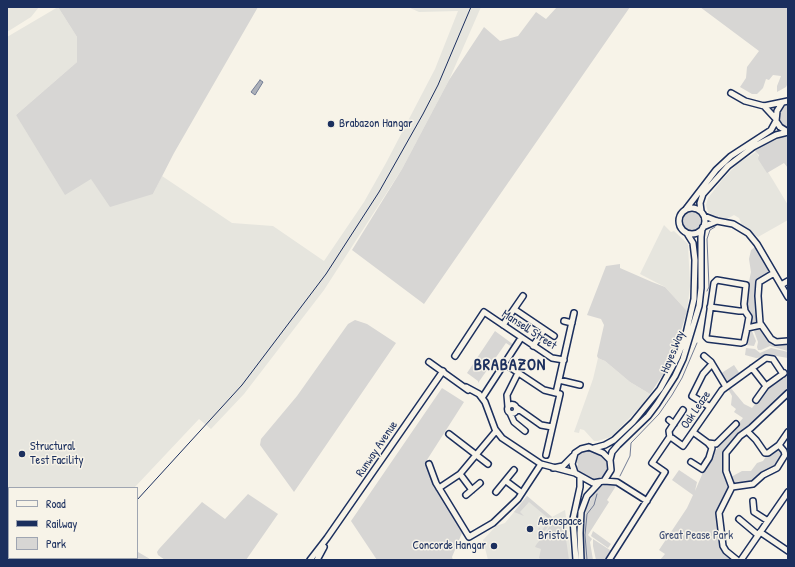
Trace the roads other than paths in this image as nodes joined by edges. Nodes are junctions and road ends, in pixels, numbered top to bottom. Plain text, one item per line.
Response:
1 (731, 93) dead end
2 (786, 101) edge
3 (764, 106) junction
4 (776, 120) junction
5 (788, 132) edge
6 (686, 209) junction
7 (703, 214) junction
8 (717, 221) junction
9 (703, 228) junction
10 (688, 235) junction
11 (774, 272) junction
12 (788, 281) edge
13 (781, 285) junction
14 (523, 296) dead end
15 (788, 298) edge
16 (710, 307) junction
17 (514, 309) junction
18 (745, 310) junction
19 (574, 313) dead end
20 (564, 321) dead end
21 (572, 323) junction
22 (503, 325) junction
23 (761, 325) junction
24 (747, 328) junction
25 (544, 330) junction
26 (554, 336) dead end
27 (521, 338) junction
28 (788, 341) edge
29 (534, 346) junction
30 (455, 356) dead end
31 (704, 356) dead end
32 (564, 360) junction
33 (429, 362) dead end
34 (713, 362) junction
35 (505, 364) junction
36 (752, 368) junction
37 (443, 372) junction
38 (518, 373) junction
39 (559, 380) junction
40 (580, 385) dead end
41 (766, 386) junction
42 (726, 387) junction
43 (556, 393) junction
44 (788, 393) edge
45 (481, 398) junction
46 (756, 400) dead end
47 (508, 407) junction
48 (710, 407) junction
49 (517, 408) junction
50 (683, 410) dead end
51 (510, 413) junction
52 (669, 420) dead end
53 (674, 424) junction
54 (736, 424) dead end
55 (552, 427) junction
56 (525, 431) dead end
57 (747, 431) junction
58 (496, 432) junction
59 (693, 432) junction
60 (788, 432) edge
61 (449, 434) dead end
62 (670, 438) junction
63 (708, 443) junction
64 (779, 445) junction
65 (594, 448) junction
66 (478, 454) junction
67 (546, 455) dead end
68 (574, 455) junction
69 (610, 460) junction
70 (691, 462) dead end
71 (429, 464) dead end
72 (488, 464) dead end
73 (541, 464) junction
74 (552, 468) junction
75 (514, 470) dead end
76 (611, 470) junction
77 (575, 473) junction
78 (460, 474) junction
79 (580, 477) junction
80 (506, 481) junction
81 (603, 481) junction
82 (617, 482) junction
83 (480, 483) dead end
84 (732, 487) junction
85 (439, 488) junction
86 (472, 490) junction
87 (496, 492) dead end
88 (788, 492) edge
89 (522, 493) junction
90 (466, 495) dead end
91 (646, 501) junction
92 (753, 502) dead end
93 (739, 519) dead end
94 (768, 521) junction
95 (759, 533) junction
96 (328, 538) junction
97 (788, 551) edge
98 (310, 560) edge
99 (317, 560) edge
100 (576, 560) edge
101 (582, 560) edge
102 (609, 560) edge
103 (741, 560) edge

1 - 3 street
2 - 3 street
2 - 4 street
3 - 4 street
4 - 5 street
4 - 6 street
5 - 7 street
6 - 7 street
6 - 10 street
7 - 8 street
7 - 9 street
8 - 9 street
8 - 11 street
9 - 10 street
9 - 69 street, Hayes Way
10 - 65 street, Hayes Way
11 - 13 street
11 - 23 street
12 - 13 street
13 - 15 street
14 - 17 street
16 - 18 street
16 - 18 street
16 - 24 street
17 - 22 street
17 - 25 street
18 - 24 street
19 - 21 street
20 - 21 street
21 - 32 street
22 - 27 street, Mansell Street
22 - 30 street, Mansell Street
23 - 24 street
23 - 28 street
25 - 26 street
25 - 29 street
27 - 29 street, Mansell Street
27 - 35 street
29 - 32 street, Mansell Street
31 - 34 street
32 - 39 street
33 - 37 street
34 - 42 street
34 - 48 street
35 - 38 street
35 - 45 street
36 - 41 street
36 - 41 street, Oak Leaze
36 - 42 street, Oak Leaze
37 - 45 street
37 - 96 street, Runway Avenue
38 - 43 street
38 - 47 street
39 - 40 street
39 - 43 street
41 - 46 street
42 - 48 street, Oak Leaze
43 - 55 street
44 - 57 street
45 - 58 street
47 - 49 street
47 - 51 street
48 - 59 street, Oak Leaze
49 - 51 street
49 - 55 street
50 - 53 street
51 - 56 street
52 - 53 street
53 - 62 street
54 - 63 street
55 - 67 street
57 - 64 street
57 - 84 street
58 - 66 street
58 - 73 street
59 - 62 street, Oak Leaze
59 - 63 street
60 - 64 street
61 - 66 street
62 - 91 street, Oak Leaze
63 - 70 street
64 - 84 street
65 - 68 street
65 - 69 street
66 - 72 street
66 - 78 street
68 - 74 street
68 - 77 street
69 - 76 street
71 - 85 street
73 - 74 street
73 - 89 street
74 - 77 street
75 - 80 street
76 - 81 street
76 - 82 street
77 - 79 street
78 - 85 street
78 - 86 street
79 - 81 street
79 - 100 street
80 - 87 street
80 - 89 street
81 - 82 street
81 - 101 street
82 - 91 street
83 - 86 street
84 - 103 street
85 - 89 street
86 - 90 street
88 - 94 street
91 - 102 street, Oak Leaze
92 - 94 street
93 - 95 street
94 - 95 street
95 - 97 street
95 - 103 street
96 - 98 street, Runway Avenue
96 - 99 street, Runway Avenue

